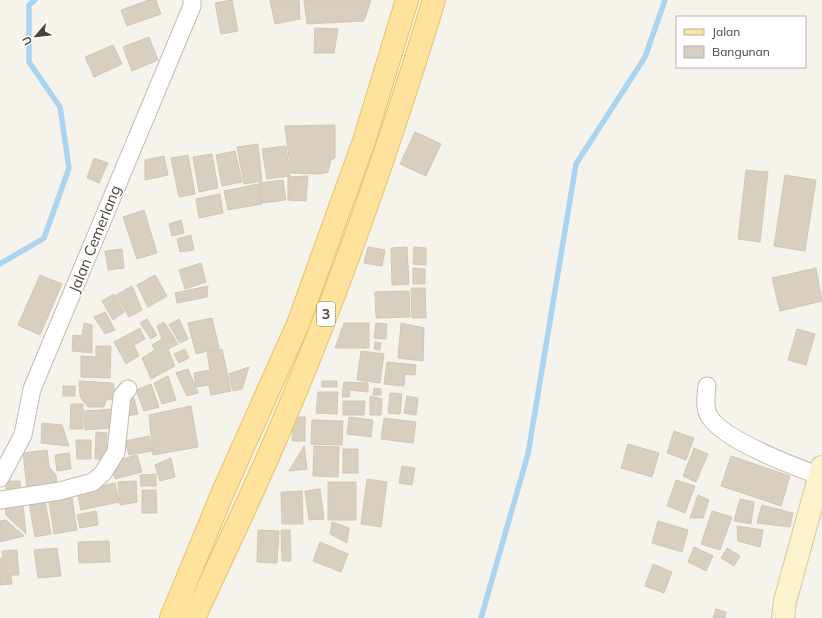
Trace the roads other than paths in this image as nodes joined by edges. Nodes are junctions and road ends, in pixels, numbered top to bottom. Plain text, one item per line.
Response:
1 (192, 0) edge
2 (407, 0) edge
3 (434, 0) edge
4 (706, 386) dead end
5 (128, 389) dead end
6 (821, 472) edge
7 (0, 478) edge
8 (0, 500) edge
9 (171, 618) edge
10 (194, 618) edge
11 (783, 618) edge

1 - 7 street, Jalan Cemerlang
2 - 9 main road, 3
3 - 10 main road, 3
4 - 6 street
5 - 8 street
6 - 11 street

